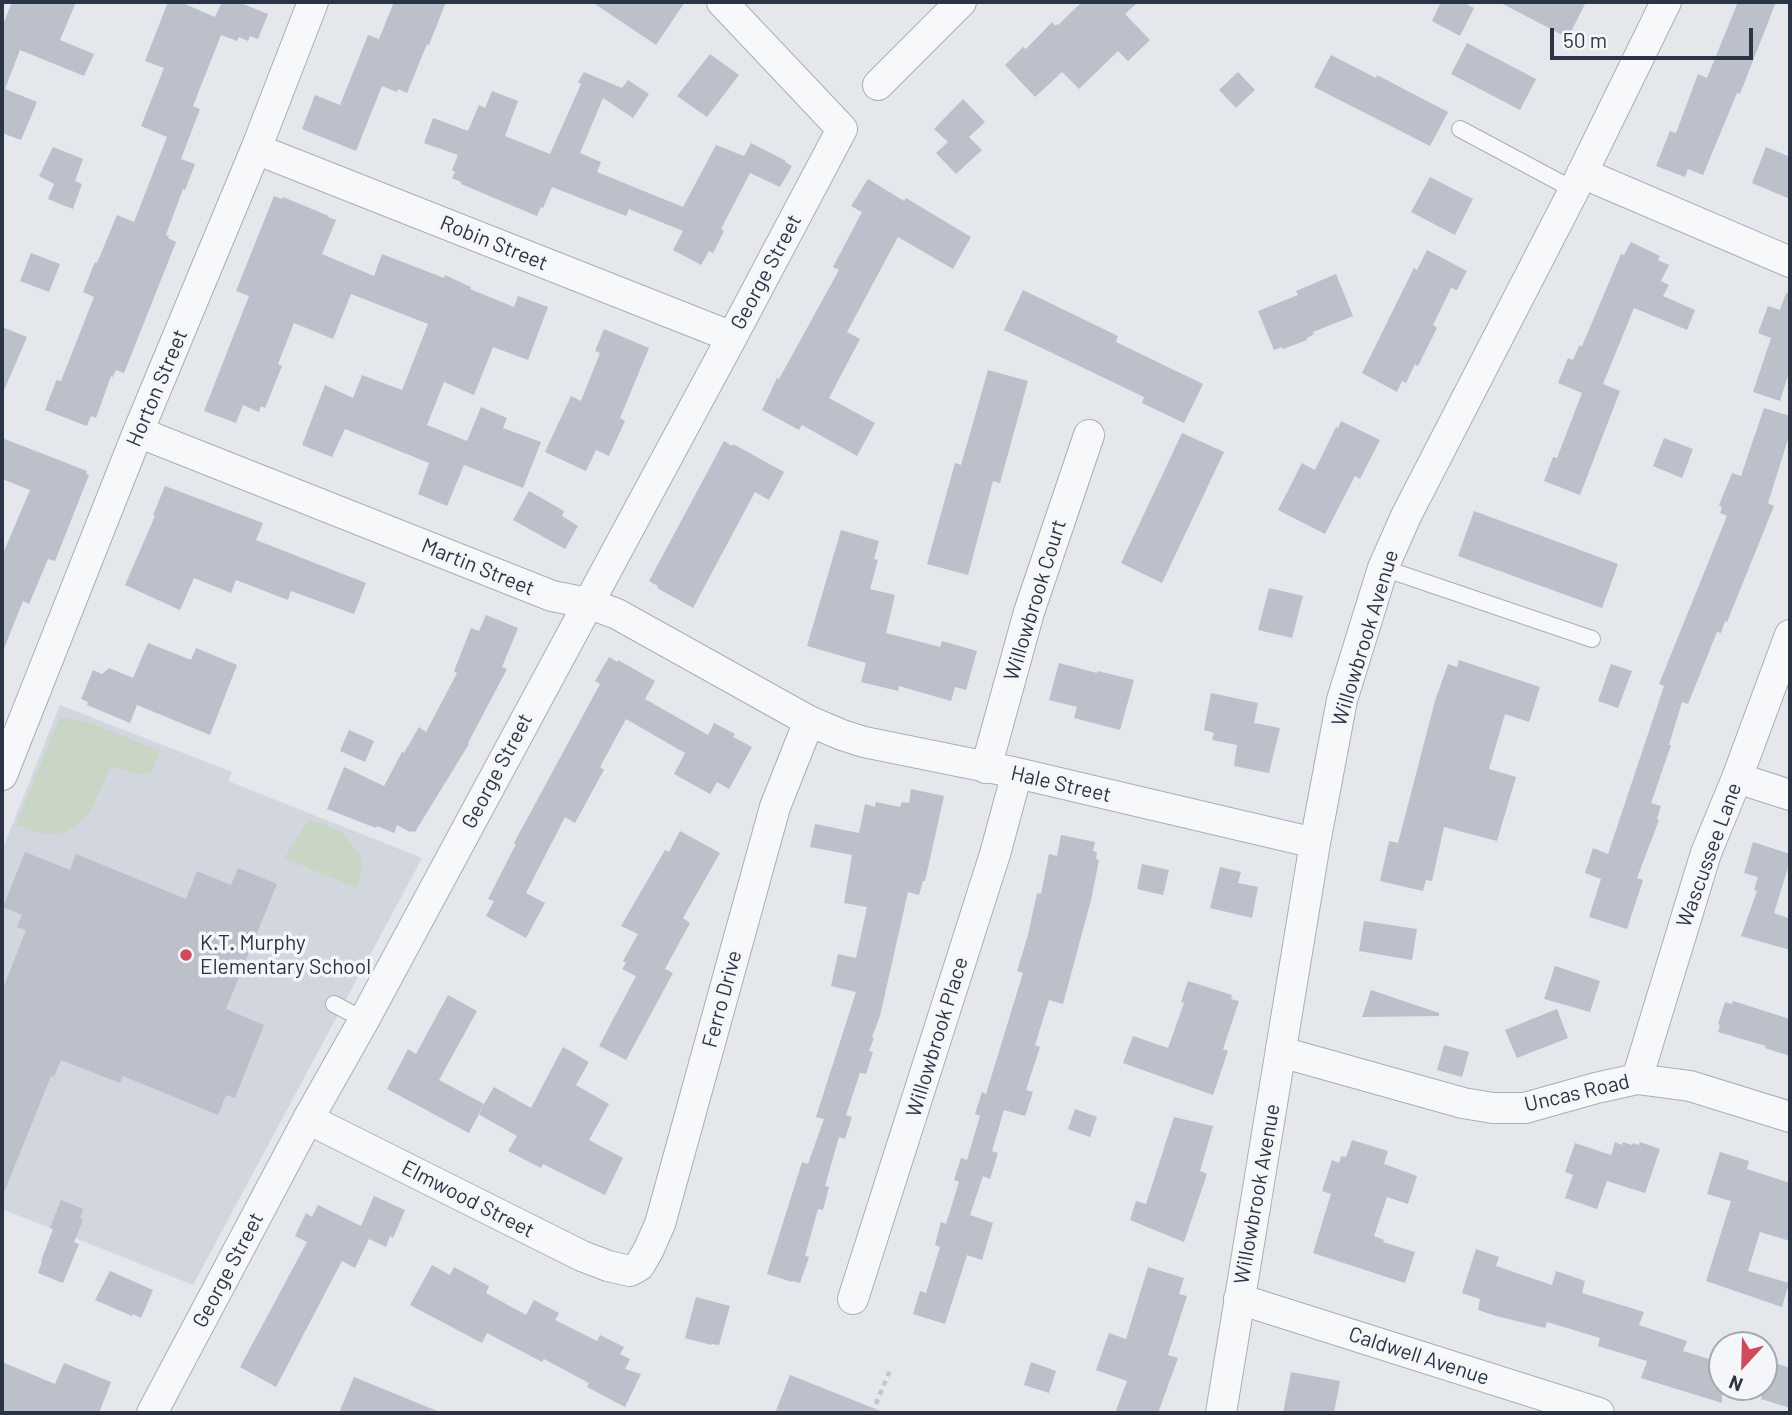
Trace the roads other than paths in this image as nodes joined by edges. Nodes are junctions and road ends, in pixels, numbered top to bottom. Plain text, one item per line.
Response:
1 (313, 2) edge
2 (722, 2) edge
3 (961, 2) edge
4 (1666, 2) edge
5 (878, 85) dead end
6 (1460, 129) dead end
7 (257, 149) junction
8 (1578, 181) junction
9 (1790, 261) edge
10 (732, 337) junction
11 (138, 432) junction
12 (1089, 435) dead end
13 (1382, 568) junction
14 (588, 603) junction
15 (1790, 635) edge
16 (1592, 639) dead end
17 (808, 721) junction
18 (986, 768) junction
19 (1017, 773) junction
20 (2, 775) edge
21 (1737, 778) junction
22 (1790, 795) edge
23 (1315, 842) junction
24 (334, 1004) dead end
25 (364, 1020) junction
26 (1281, 1052) junction
27 (1637, 1079) junction
28 (1790, 1117) edge
29 (309, 1119) junction
30 (630, 1271) joint
31 (853, 1299) dead end
32 (1240, 1299) junction
33 (152, 1413) edge
34 (1221, 1413) edge
35 (1599, 1413) edge

1 - 7 street, Horton Street
2 - 10 street, George Street
3 - 5 street
4 - 8 street, Willowbrook Avenue
6 - 8 lane
7 - 10 street, Robin Street
7 - 11 street, Horton Street
8 - 9 street
8 - 13 street, Willowbrook Avenue
10 - 14 street, George Street
11 - 14 street, Martin Street
11 - 20 street, Horton Street
12 - 18 street, Willowbrook Court
13 - 16 lane
13 - 23 street, Willowbrook Avenue
14 - 17 street, Martin Street
14 - 25 street, George Street
15 - 21 street, Wascussee Lane
17 - 18 street, Hale Street
17 - 30 street, Ferro Drive
18 - 19 street, Hale Street
19 - 23 street, Hale Street
19 - 31 street, Willowbrook Place
21 - 22 street
21 - 27 street, Wascussee Lane
23 - 26 street, Willowbrook Avenue
24 - 25 lane
25 - 29 street, George Street
26 - 27 street, Uncas Road
26 - 32 street, Willowbrook Avenue
27 - 28 street, Uncas Road
29 - 30 street, Elmwood Street
29 - 33 street, George Street
32 - 34 street, Willowbrook Avenue
32 - 35 street, Caldwell Avenue

